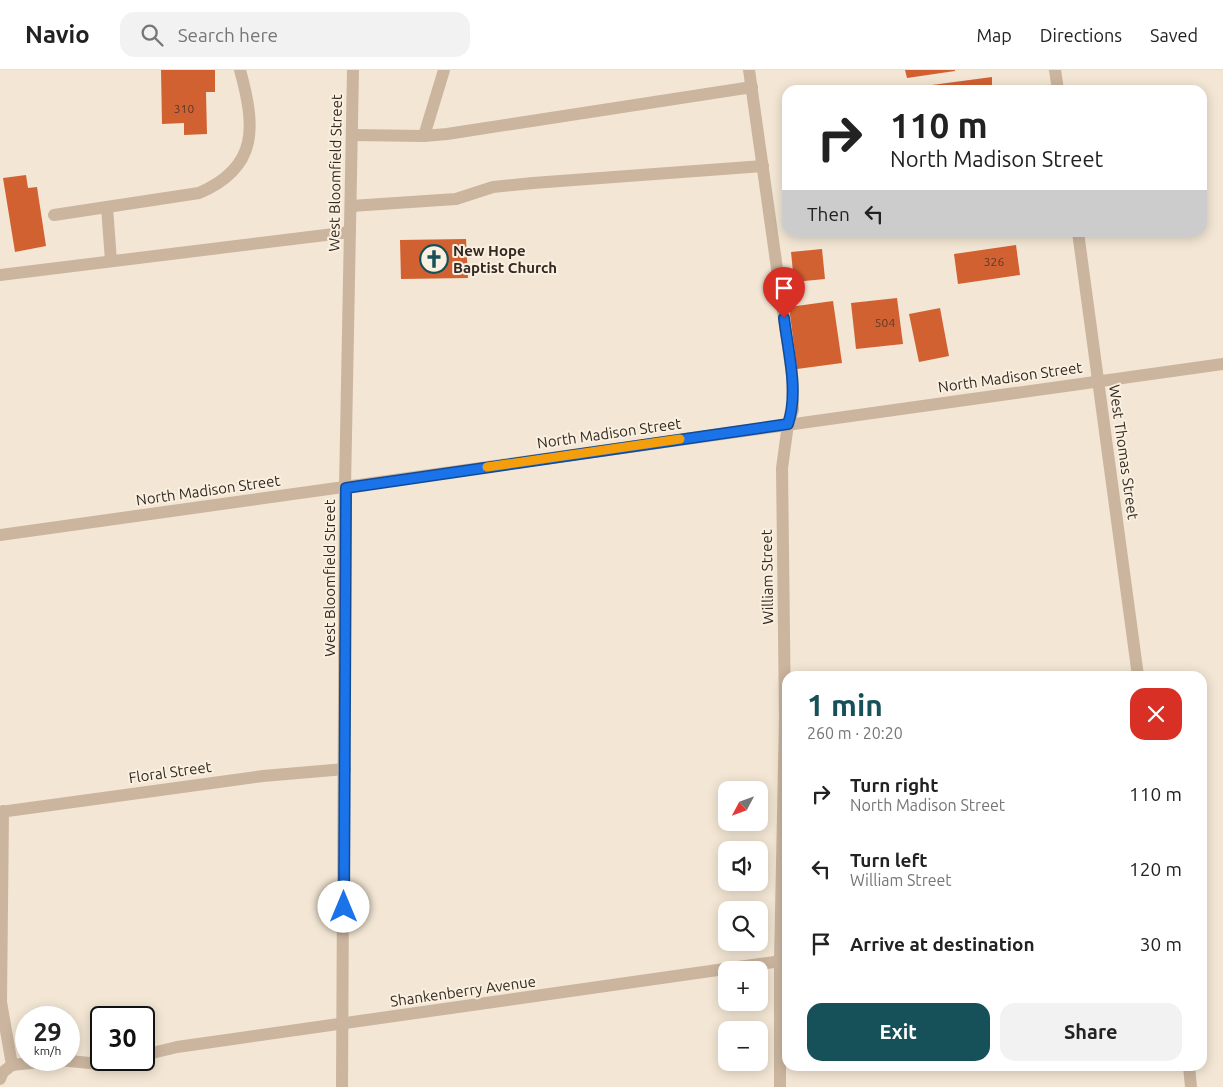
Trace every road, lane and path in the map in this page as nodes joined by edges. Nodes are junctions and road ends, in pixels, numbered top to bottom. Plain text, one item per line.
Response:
1 (240, 70) edge
2 (353, 70) edge
3 (444, 70) edge
4 (749, 70) edge
5 (1055, 70) edge
6 (1057, 85) edge
7 (752, 87) junction
8 (353, 135) junction
9 (424, 136) junction
10 (763, 166) junction
11 (351, 206) junction
12 (107, 207) junction
13 (54, 215) dead end
14 (350, 232) junction
15 (1079, 237) edge
16 (111, 261) junction
17 (0, 275) edge
18 (1223, 364) edge
19 (1098, 382) junction
20 (788, 424) junction
21 (346, 488) junction
22 (0, 535) edge
23 (785, 671) edge
24 (1137, 671) edge
25 (345, 769) junction
26 (1, 812) edge
27 (782, 960) edge
28 (782, 1024) edge
29 (343, 1025) junction
30 (155, 1052) edge
31 (90, 1063) edge
32 (12, 1064) junction
33 (1189, 1071) edge
34 (0, 1079) edge
35 (342, 1087) edge
36 (780, 1087) edge
37 (1191, 1087) edge

1 - 12 street
2 - 8 street, West Bloomfield Street
3 - 9 street
4 - 7 street, William Street
5 - 6 street
7 - 9 street
7 - 10 street, William Street
8 - 9 street
8 - 11 street, West Bloomfield Street
10 - 11 street
10 - 20 street, William Street
11 - 14 street, West Bloomfield Street
12 - 13 street
12 - 16 street
14 - 16 street
14 - 21 street, West Bloomfield Street
15 - 19 street, West Thomas Street
16 - 17 street
18 - 19 street, North Madison Street
19 - 20 street, North Madison Street
19 - 24 street, West Thomas Street
20 - 21 street, North Madison Street
20 - 23 street, William Street
21 - 22 street, North Madison Street
21 - 25 street, West Bloomfield Street
25 - 26 street, Floral Street
25 - 29 street, West Bloomfield Street
26 - 32 street
27 - 29 street, Shankenberry Avenue
28 - 36 street, William Street
29 - 30 street, Shankenberry Avenue
29 - 35 street, West Bloomfield Street
31 - 32 street
32 - 34 street
33 - 37 street

